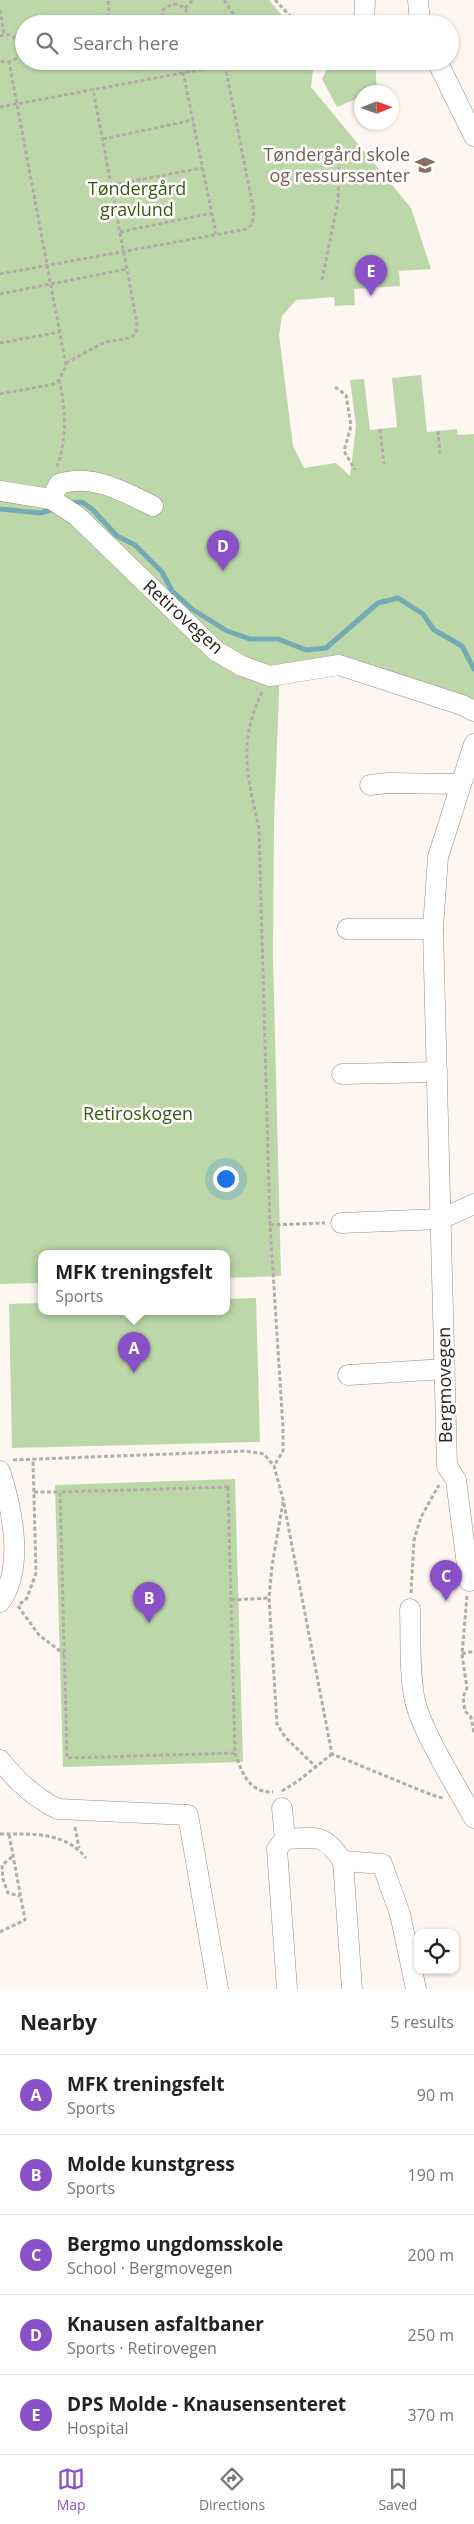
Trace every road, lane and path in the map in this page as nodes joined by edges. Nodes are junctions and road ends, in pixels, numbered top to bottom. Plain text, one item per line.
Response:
1 (108, 0) edge
2 (193, 0) edge
3 (224, 0) edge
4 (275, 0) edge
5 (365, 0) edge
6 (418, 0) edge
7 (185, 8) junction
8 (0, 10) edge
9 (108, 15) edge
10 (162, 15) edge
11 (189, 15) edge
12 (234, 15) edge
13 (288, 15) edge
14 (364, 15) edge
15 (419, 15) edge
16 (2, 35) edge
17 (15, 37) edge
18 (15, 58) edge
19 (0, 61) edge
20 (9, 62) junction
21 (193, 70) edge
22 (227, 70) edge
23 (441, 70) edge
24 (183, 72) junction
25 (93, 89) junction
26 (17, 104) junction
27 (0, 107) edge
28 (193, 120) junction
29 (474, 136) edge
30 (102, 139) junction
31 (339, 164) dead end
32 (202, 168) junction
33 (111, 185) junction
34 (212, 214) junction
35 (120, 232) junction
36 (216, 234) junction
37 (123, 250) junction
38 (48, 265) junction
39 (127, 270) junction
40 (0, 274) edge
41 (322, 280) dead end
42 (51, 284) junction
43 (0, 294) edge
44 (60, 332) junction
45 (0, 343) edge
46 (66, 363) junction
47 (59, 380) junction
48 (335, 387) dead end
49 (0, 394) edge
50 (380, 429) dead end
51 (438, 431) dead end
52 (440, 453) dead end
53 (384, 464) dead end
54 (355, 470) dead end
55 (0, 491) edge
56 (53, 494) junction
57 (154, 506) dead end
58 (270, 676) junction
59 (474, 711) edge
60 (474, 744) edge
61 (460, 784) junction
62 (370, 785) dead end
63 (347, 929) dead end
64 (433, 929) junction
65 (437, 1072) junction
66 (342, 1074) dead end
67 (474, 1204) edge
68 (441, 1220) junction
69 (341, 1223) joint
70 (270, 1225) junction
71 (445, 1369) junction
72 (348, 1374) dead end
73 (33, 1459) junction
74 (4, 1466) edge
75 (274, 1466) junction
76 (447, 1466) junction
77 (34, 1492) junction
78 (60, 1492) junction
79 (284, 1499) junction
80 (471, 1580) edge
81 (269, 1598) junction
82 (9, 1599) edge
83 (231, 1600) junction
84 (410, 1609) joint
85 (474, 1651) edge
86 (64, 1654) junction
87 (462, 1654) junction
88 (474, 1733) edge
89 (235, 1753) junction
90 (332, 1754) junction
91 (0, 1760) edge
92 (316, 1767) junction
93 (282, 1808) dead end
94 (470, 1810) edge
95 (0, 1834) edge
96 (9, 1834) junction
97 (285, 1839) junction
98 (12, 1857) junction
99 (86, 1858) dead end
100 (343, 1861) junction
101 (1, 1879) edge
102 (20, 1896) junction
103 (0, 1932) edge
104 (218, 1989) edge
105 (287, 1989) edge
106 (352, 1989) edge
107 (416, 1989) edge

1 - 9 path
2 - 7 path
3 - 12 path
4 - 13 path
5 - 14 street
6 - 15 street
7 - 10 path
7 - 11 path
8 - 16 path
16 - 17 path
18 - 20 path
19 - 20 path
20 - 26 path
21 - 24 path
22 - 36 path
23 - 29 street
24 - 25 path
24 - 28 path
25 - 26 path
25 - 30 path
26 - 27 path
26 - 38 path
28 - 30 path
28 - 32 path
30 - 33 path
31 - 41 path
32 - 33 path
32 - 34 path
33 - 35 path
34 - 35 path
34 - 36 path
35 - 37 path
36 - 37 path
37 - 38 path
37 - 39 path
38 - 40 path
38 - 42 path
39 - 42 path
39 - 46 path
42 - 43 path
42 - 44 path
44 - 45 path
44 - 46 path
46 - 47 path
47 - 49 path
47 - 56 path
48 - 54 path
50 - 53 path
51 - 52 path
55 - 56 street, Retirovegen
56 - 57 street
56 - 58 street, Retirovegen
58 - 59 street, Retirovegen
58 - 70 path
60 - 61 street, Bergmovegen
61 - 62 street
61 - 64 street, Bergmovegen
63 - 64 street
64 - 65 street, Bergmovegen
65 - 66 street
65 - 68 street, Bergmovegen
67 - 68 street
68 - 69 street
68 - 71 street, Bergmovegen
69 - 70 path
70 - 75 path
71 - 72 street
71 - 76 street, Bergmovegen
73 - 74 path
73 - 75 path
73 - 77 path
74 - 82 street
75 - 79 path
76 - 80 street
76 - 84 path, Bergmovegen
77 - 78 path
77 - 82 path
78 - 83 path
78 - 86 path
79 - 81 path
79 - 90 path
80 - 87 path
81 - 83 path
81 - 92 path
82 - 86 path
83 - 89 path
84 - 94 street
85 - 87 path
86 - 89 path
87 - 88 path
89 - 92 path
90 - 92 path
90 - 94 path
91 - 104 street
93 - 97 street
95 - 96 path
96 - 98 path
96 - 99 path
97 - 100 street
97 - 105 street
98 - 101 path
98 - 102 path
100 - 106 street
100 - 107 street
101 - 102 path
102 - 103 path

